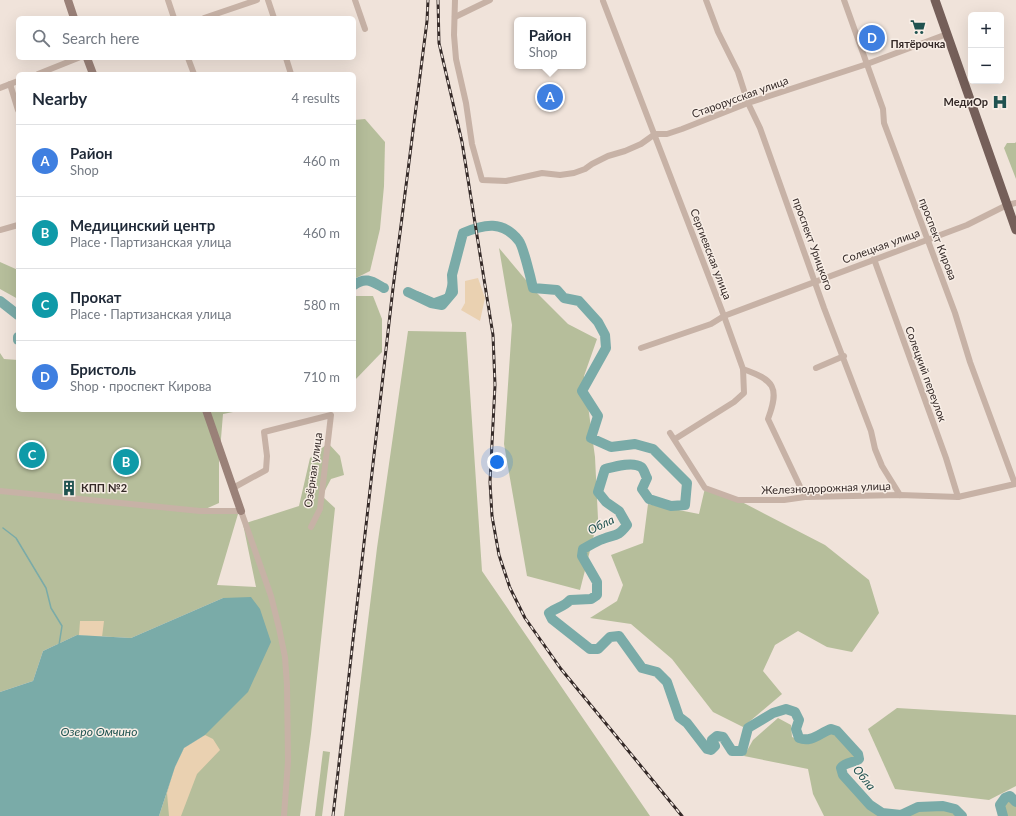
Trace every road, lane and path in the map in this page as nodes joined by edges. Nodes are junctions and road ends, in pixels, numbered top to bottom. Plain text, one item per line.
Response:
1 (68, 0) edge
2 (168, 0) edge
3 (257, 0) edge
4 (268, 0) edge
5 (355, 0) edge
6 (455, 0) edge
7 (490, 0) edge
8 (706, 0) edge
9 (844, 0) edge
10 (935, 0) edge
11 (603, 1) dead end
12 (73, 16) edge
13 (173, 16) edge
14 (210, 16) edge
15 (273, 16) edge
16 (455, 17) junction
17 (365, 29) dead end
18 (947, 34) junction
19 (73, 60) edge
20 (89, 60) edge
21 (189, 60) edge
22 (287, 60) edge
23 (867, 64) junction
24 (43, 72) edge
25 (92, 72) edge
26 (193, 72) edge
27 (290, 72) edge
28 (16, 82) edge
29 (10, 84) junction
30 (0, 88) edge
31 (748, 103) junction
32 (16, 104) edge
33 (655, 134) junction
34 (1012, 204) edge
35 (16, 226) edge
36 (0, 230) edge
37 (1016, 230) edge
38 (927, 240) junction
39 (874, 259) junction
40 (816, 281) junction
41 (724, 316) junction
42 (641, 348) dead end
43 (844, 356) junction
44 (816, 368) dead end
45 (743, 369) junction
46 (207, 412) edge
47 (670, 432) dead end
48 (675, 439) junction
49 (1015, 484) joint
50 (234, 488) junction
51 (0, 491) edge
52 (900, 495) junction
53 (805, 497) junction
54 (958, 497) junction
55 (241, 511) junction
56 (311, 527) dead end
57 (284, 816) edge

1 - 12 street
2 - 13 street
3 - 14 street
4 - 15 street
5 - 17 street
6 - 16 street
7 - 16 street
8 - 31 street, проспект Урицкого
9 - 23 street, проспект Кирова
10 - 18 main road
11 - 33 street, Сергиевская улица
16 - 33 street, Старорусская улица
18 - 23 street, Старорусская улица
18 - 34 main road
19 - 24 street
20 - 25 street
21 - 26 street
22 - 27 street
23 - 31 street, Старорусская улица
23 - 38 street, проспект Кирова
28 - 29 street
29 - 30 street
29 - 32 street
31 - 33 street, Старорусская улица
31 - 40 street, проспект Урицкого
33 - 41 street, Сергиевская улица
34 - 37 main road
34 - 38 street, Солецкая улица
35 - 36 street
38 - 39 street, Солецкая улица
38 - 49 street, проспект Кирова
39 - 40 street, Солецкая улица
39 - 54 street, Солецкий переулок
40 - 41 street, Солецкая улица
40 - 43 street, проспект Урицкого
41 - 42 street, Солецкая улица
41 - 45 street, Сергиевская улица
43 - 44 street
43 - 52 street, проспект Урицкого
45 - 48 street, Сергиевская улица
45 - 53 street
46 - 50 street
47 - 48 street, Железнодорожная улица
48 - 53 street, Железнодорожная улица
49 - 54 street, Железнодорожная улица
50 - 55 street
50 - 56 street, Озёрная улица
51 - 55 street
52 - 53 street, Железнодорожная улица
52 - 54 street, Железнодорожная улица
55 - 57 street

